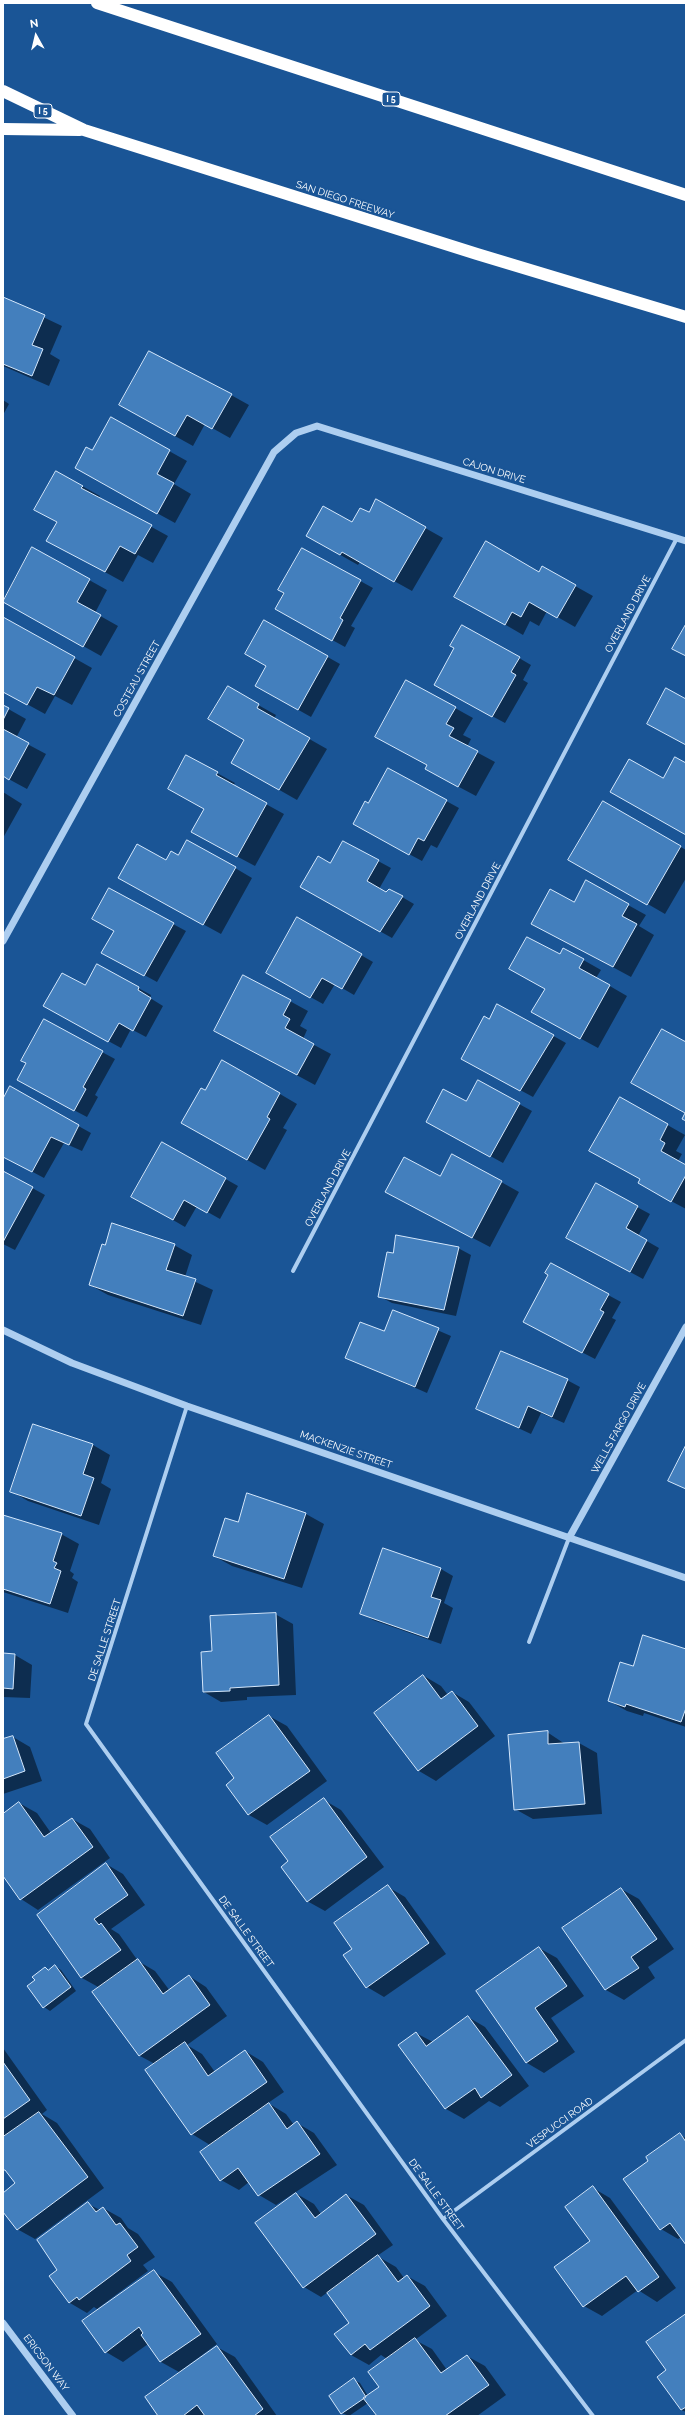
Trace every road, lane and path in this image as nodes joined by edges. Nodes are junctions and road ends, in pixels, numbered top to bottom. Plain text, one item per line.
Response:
1 (97, 3) edge
2 (3, 91) edge
3 (3, 129) edge
4 (84, 130) junction
5 (686, 195) edge
6 (686, 317) edge
7 (296, 433) joint
8 (677, 538) junction
9 (686, 541) edge
10 (3, 941) edge
11 (293, 1272) dead end
12 (686, 1327) edge
13 (3, 1330) edge
14 (187, 1406) junction
15 (569, 1538) junction
16 (686, 1578) edge
17 (530, 1642) dead end
18 (686, 2040) edge
19 (443, 2219) junction
20 (3, 2323) edge
21 (72, 2416) edge
22 (592, 2416) edge

1 - 5 highway, I 5
2 - 4 highway, SAN DIEGO FREEWAY / I 5
3 - 4 highway
4 - 6 highway, SAN DIEGO FREEWAY / I 5
7 - 8 street, CAJON DRIVE
7 - 10 street, COSTEAU STREET
8 - 9 street, CAJON DRIVE
8 - 11 street, OVERLAND DRIVE
12 - 15 street, WELLS FARGO DRIVE
13 - 14 street, MACKENZIE STREET
14 - 15 street, MACKENZIE STREET
14 - 19 street, DE SALLE STREET
15 - 16 street, MACKENZIE STREET
15 - 17 street
18 - 19 street, VESPUCCI ROAD
19 - 22 street, DE SALLE STREET
20 - 21 street, ERICSON WAY

